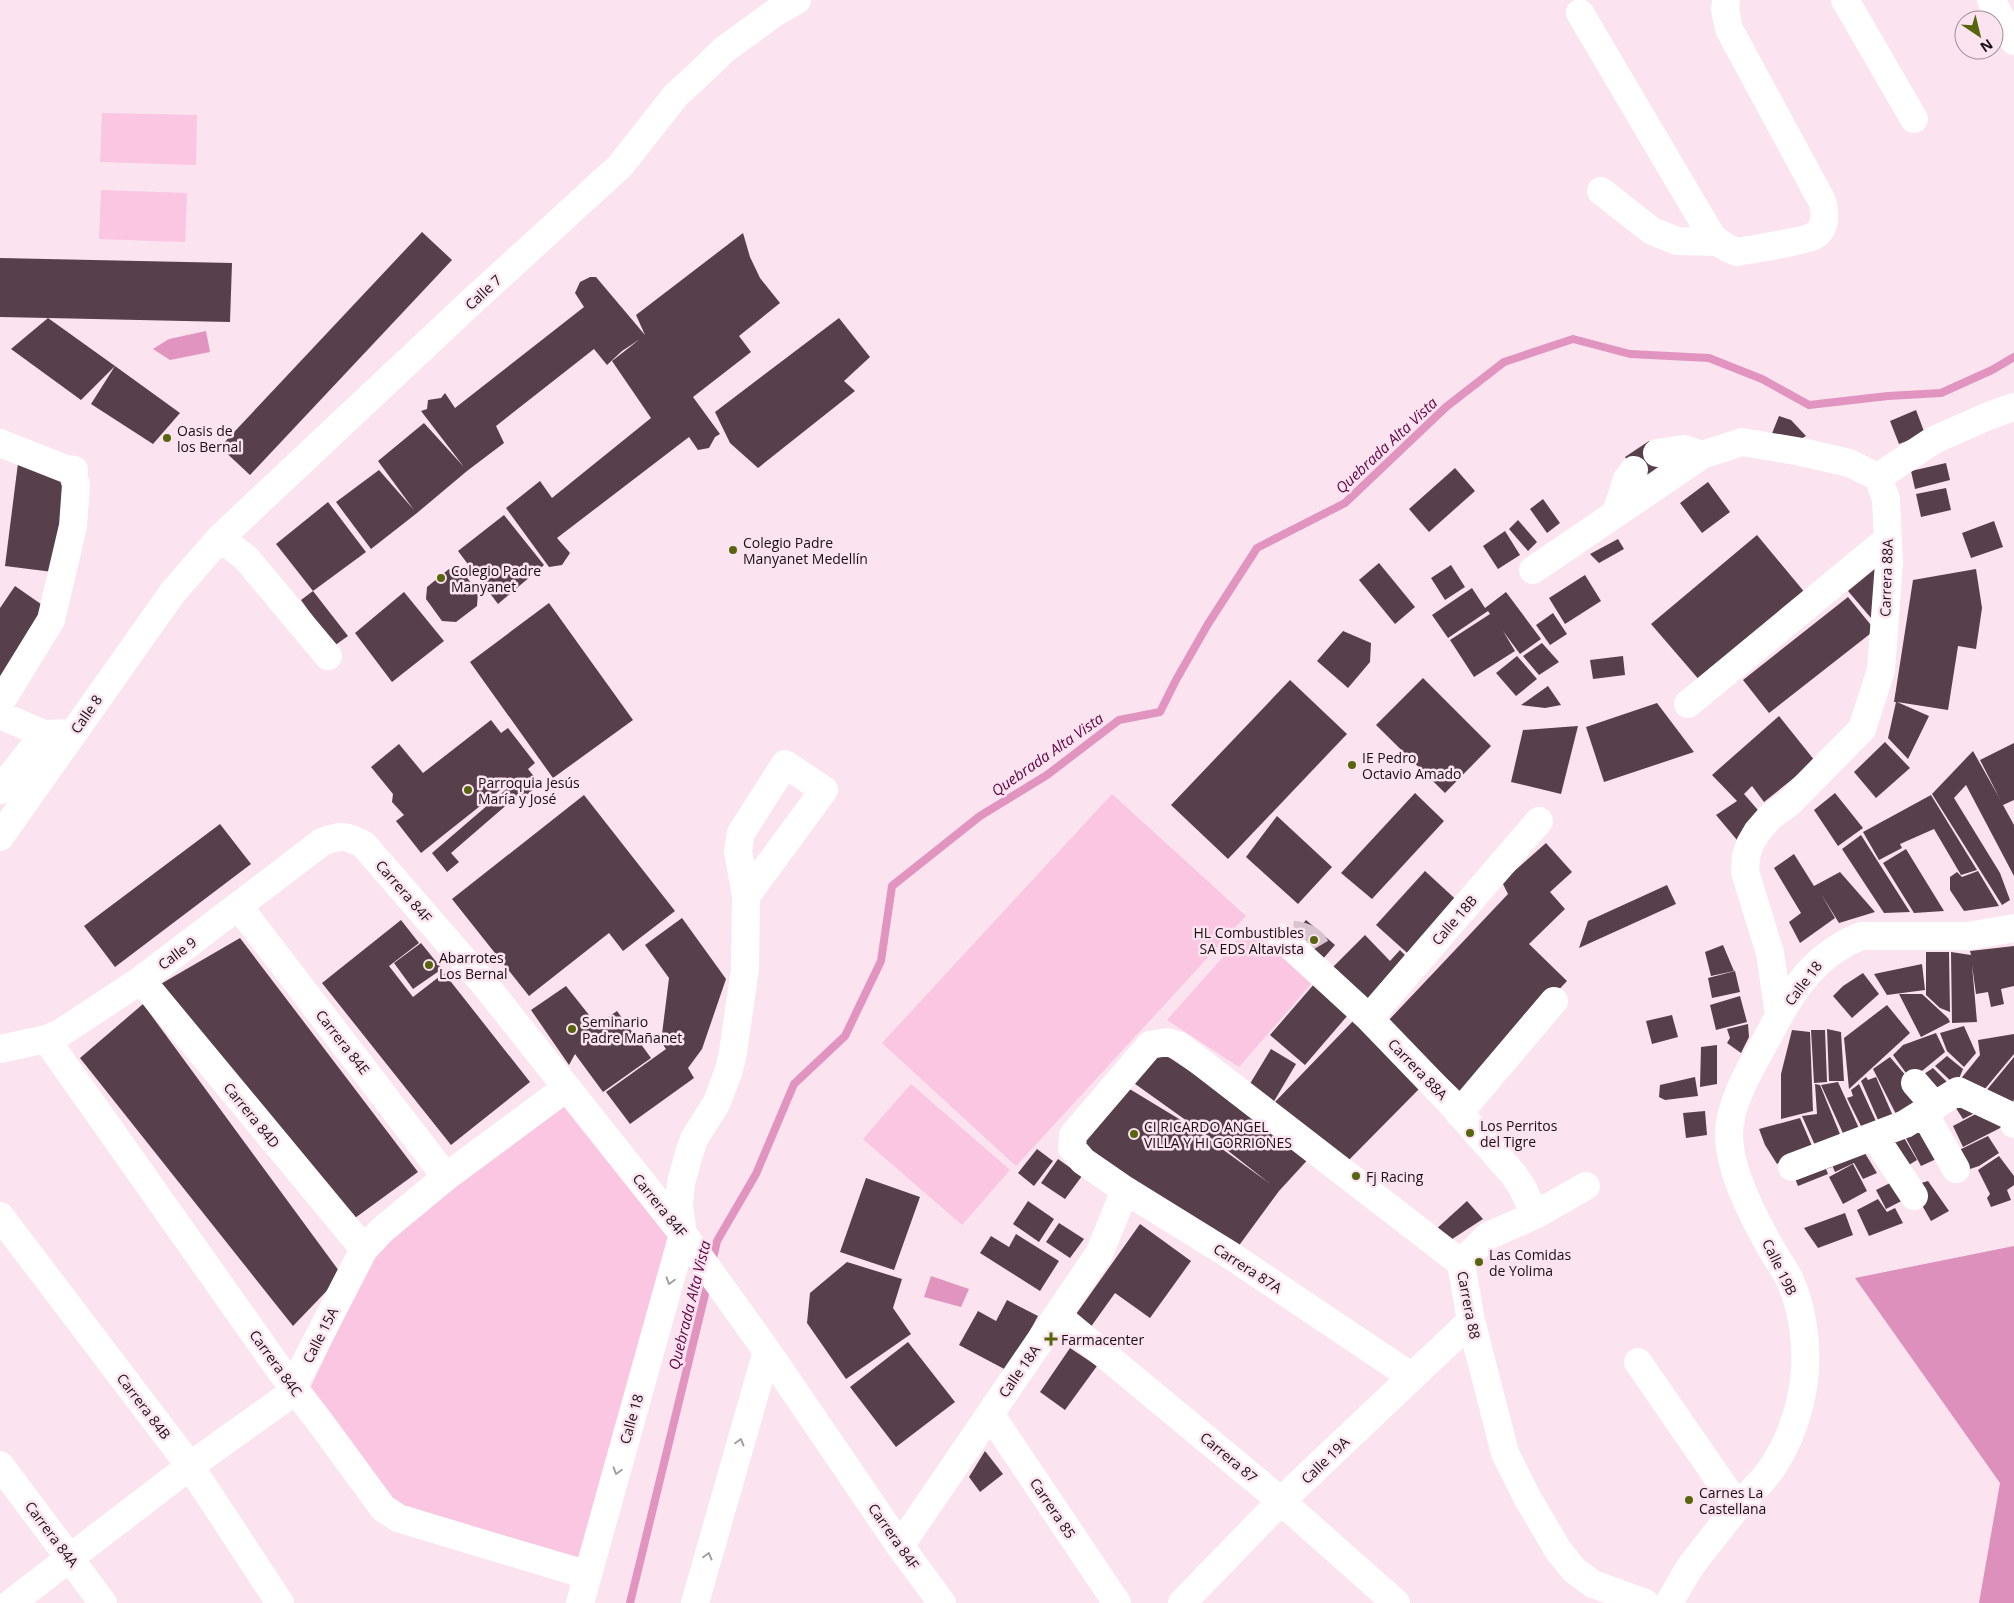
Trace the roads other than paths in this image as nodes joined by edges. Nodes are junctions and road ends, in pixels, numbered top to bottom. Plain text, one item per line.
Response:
1 (797, 0) edge
2 (1726, 0) edge
3 (1845, 0) edge
4 (1991, 0) edge
5 (1580, 12) dead end
6 (2014, 41) edge
7 (1914, 119) dead end
8 (1601, 191) dead end
9 (1718, 242) junction
10 (2014, 407) edge
11 (0, 443) edge
12 (1657, 453) dead end
13 (1702, 455) junction
14 (1634, 470) dead end
15 (1878, 477) junction
16 (1616, 513) junction
17 (220, 538) junction
18 (1888, 539) junction
19 (1533, 570) dead end
20 (173, 592) joint
21 (328, 656) dead end
22 (0, 703) edge
23 (1688, 704) dead end
24 (0, 715) edge
25 (73, 733) junction
26 (44, 734) junction
27 (0, 790) edge
28 (1539, 821) dead end
29 (2, 825) edge
30 (344, 836) joint
31 (746, 896) dead end
32 (239, 907) junction
33 (2014, 928) edge
34 (1287, 936) dead end
35 (141, 980) junction
36 (1554, 1000) dead end
37 (1779, 1015) junction
38 (1369, 1018) junction
39 (46, 1039) junction
40 (0, 1048) edge
41 (1915, 1084) dead end
42 (566, 1088) junction
43 (1930, 1110) junction
44 (1459, 1113) junction
45 (2014, 1124) edge
46 (1729, 1135) joint
47 (1875, 1137) junction
48 (1083, 1160) joint
49 (1792, 1167) dead end
50 (1956, 1169) dead end
51 (446, 1177) junction
52 (1586, 1186) dead end
53 (1125, 1190) junction
54 (1914, 1196) dead end
55 (1535, 1215) junction
56 (0, 1216) edge
57 (684, 1234) junction
58 (364, 1249) junction
59 (1461, 1263) junction
60 (1058, 1316) junction
61 (1471, 1321) junction
62 (766, 1351) junction
63 (1638, 1362) dead end
64 (1412, 1377) junction
65 (293, 1387) junction
66 (990, 1414) junction
67 (0, 1465) edge
68 (190, 1466) junction
69 (1281, 1501) junction
70 (1738, 1507) junction
71 (900, 1546) junction
72 (71, 1558) junction
73 (587, 1576) junction
74 (11, 1603) edge
75 (103, 1603) edge
76 (280, 1603) edge
77 (580, 1603) edge
78 (695, 1603) edge
79 (942, 1603) edge
80 (1117, 1603) edge
81 (1182, 1603) edge
82 (1396, 1603) edge
83 (1645, 1603) edge
84 (1669, 1603) edge

1 - 17 street, Calle 7
2 - 9 street
3 - 7 street
4 - 6 street
5 - 9 street
8 - 9 street
10 - 15 street
11 - 22 street
12 - 13 street
13 - 15 street
13 - 16 street
14 - 16 street
15 - 18 street, Carrera 88A
16 - 19 street
17 - 20 street, Calle 7
17 - 21 street
18 - 23 street
18 - 37 street, Carrera 88A
20 - 25 street, Calle 8
24 - 26 street
25 - 26 street
25 - 29 street, Calle 8
26 - 27 street
28 - 38 street, Calle 18B
30 - 32 street, Calle 9
30 - 42 street, Carrera 84F
31 - 57 street
32 - 35 street, Calle 9
32 - 51 street, Carrera 84E
33 - 37 street, Calle 18
34 - 38 street, Carrera 88A
35 - 39 street, Calle 9
35 - 58 street, Carrera 84D
36 - 44 street
37 - 46 street, Calle 18
38 - 44 street, Carrera 88A
39 - 40 street, Calle 9
39 - 65 street, Carrera 84C
41 - 43 street
42 - 51 street, Calle 15A
42 - 57 street, Carrera 84F
43 - 45 street
43 - 47 street
43 - 50 street
44 - 55 street, Carrera 88A
46 - 70 street, Calle 19B
47 - 49 street
47 - 54 street
48 - 53 street, Carrera 87A
48 - 59 street, Carrera 88
51 - 58 street, Calle 15A
52 - 55 street
53 - 60 street, Calle 18A
53 - 64 street, Carrera 87A
55 - 59 street
56 - 68 street, Carrera 84B
57 - 62 street, Carrera 84F
57 -> 73 street, Calle 18
58 - 65 street, Calle 15A
59 - 61 street, Carrera 88
60 - 66 street, Calle 18A
60 - 69 street, Carrera 87
61 - 64 street, Calle 19A
61 - 83 street, Carrera 88
62 - 71 street, Carrera 84F
78 -> 62 street
63 - 70 street
64 - 69 street, Calle 19A
65 - 68 street, Calle 15A
65 - 73 street, Carrera 84C
66 - 71 street, Calle 18A
66 - 80 street, Carrera 85
67 - 72 street, Carrera 84A
68 - 72 street, Calle 15A
68 - 76 street, Carrera 84B
69 - 81 street, Calle 19A
69 - 82 street, Carrera 87
70 - 84 street, Calle 19B
71 - 79 street, Carrera 84F
72 - 74 street, Calle 15A
72 - 75 street, Carrera 84A
73 - 77 street, Calle 18

